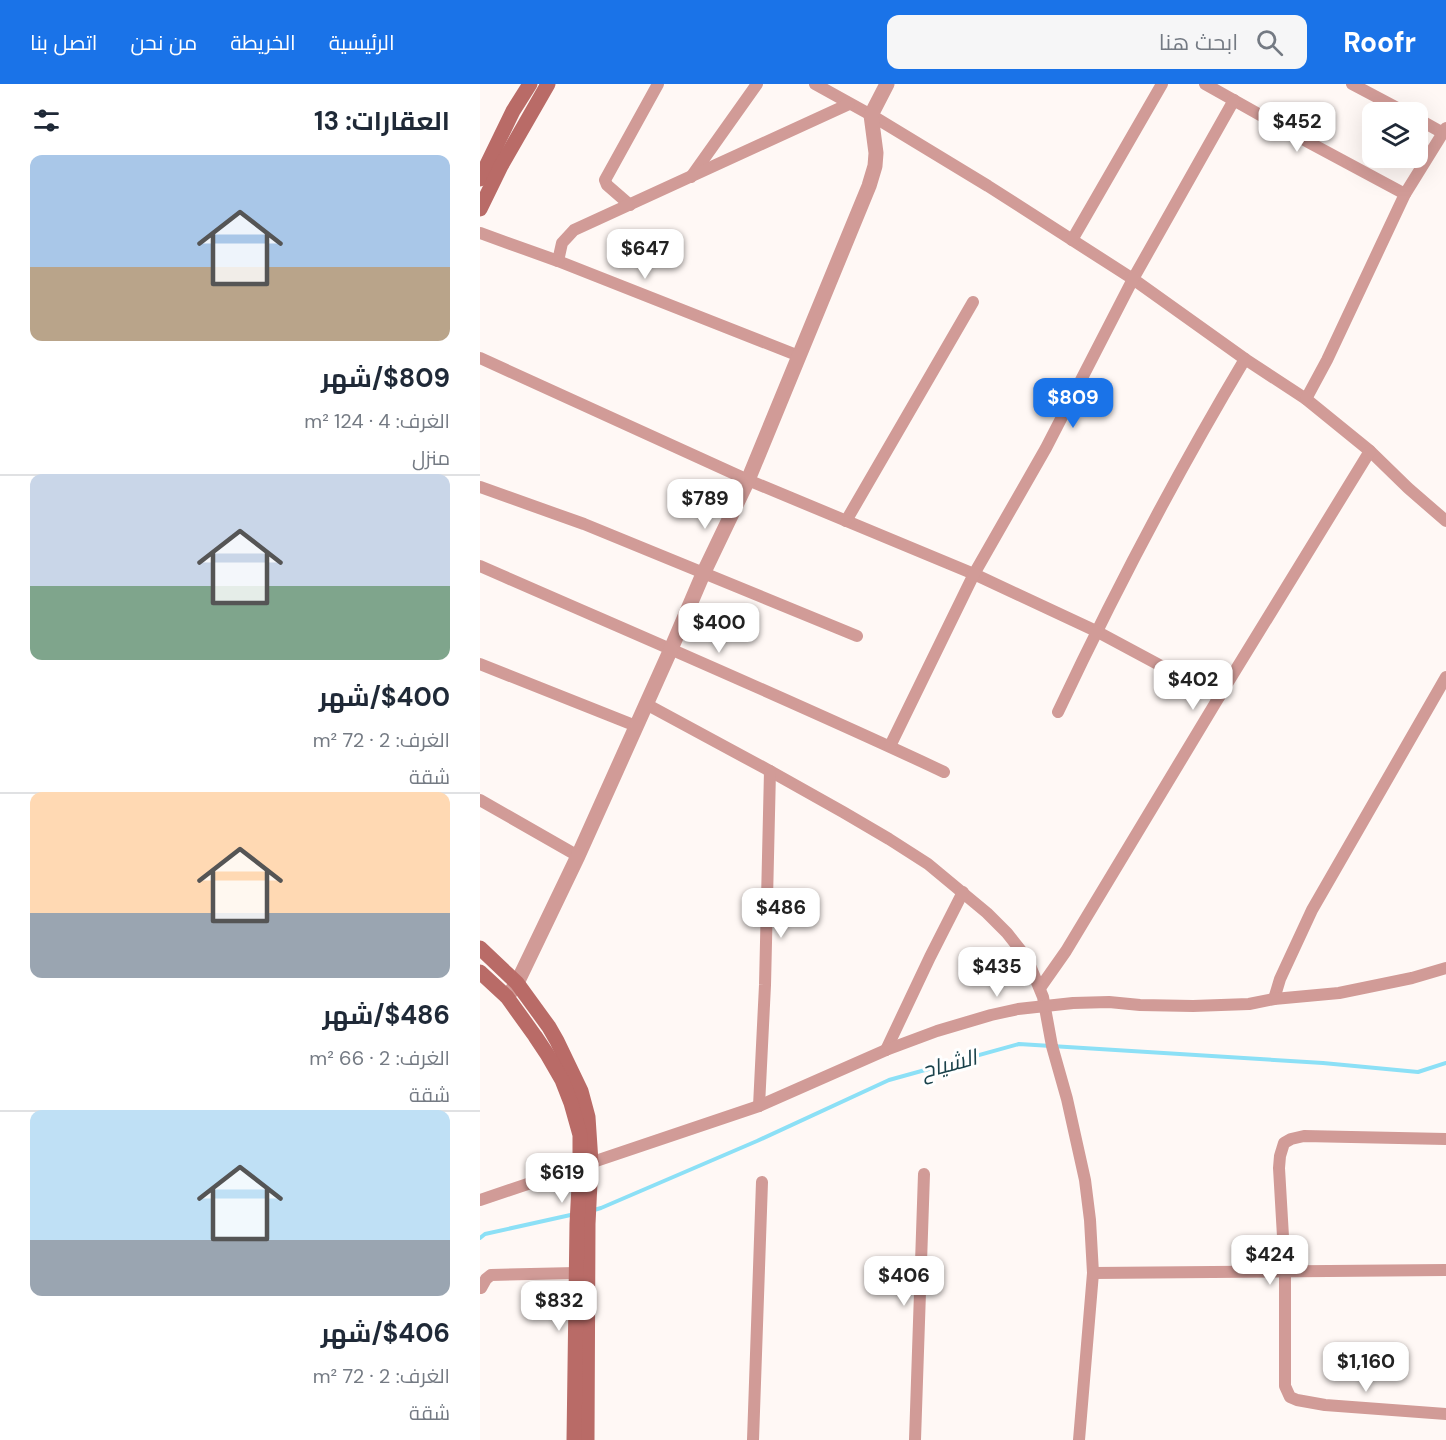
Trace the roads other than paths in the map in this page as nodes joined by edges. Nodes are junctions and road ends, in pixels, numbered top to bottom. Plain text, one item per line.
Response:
1 (530, 84) edge
2 (548, 84) edge
3 (658, 84) edge
4 (757, 84) edge
5 (815, 84) edge
6 (886, 84) edge
7 (1162, 84) edge
8 (1205, 84) edge
9 (1352, 84) edge
10 (1234, 100) junction
11 (1386, 102) edge
12 (849, 104) junction
13 (872, 115) junction
14 (1428, 123) edge
15 (1445, 130) edge
16 (691, 178) junction
17 (480, 179) edge
18 (1405, 194) junction
19 (630, 205) junction
20 (480, 209) edge
21 (480, 232) edge
22 (1072, 240) junction
23 (558, 261) junction
24 (1133, 279) junction
25 (973, 302) dead end
26 (798, 356) junction
27 (480, 358) edge
28 (1245, 359) junction
29 (1306, 399) junction
30 (1370, 451) junction
31 (748, 480) junction
32 (480, 487) edge
33 (846, 521) junction
34 (1446, 521) edge
35 (480, 566) edge
36 (703, 574) junction
37 (974, 574) junction
38 (1096, 631) junction
39 (857, 636) dead end
40 (671, 649) junction
41 (480, 664) edge
42 (1446, 677) edge
43 (1219, 697) junction
44 (646, 704) junction
45 (1058, 712) dead end
46 (636, 726) junction
47 (890, 746) junction
48 (770, 771) junction
49 (944, 772) dead end
50 (480, 800) edge
51 (578, 856) junction
52 (963, 892) junction
53 (480, 948) edge
54 (1446, 968) edge
55 (480, 972) edge
56 (517, 983) junction
57 (1040, 988) junction
58 (507, 997) junction
59 (1274, 999) junction
60 (1045, 1005) junction
61 (886, 1050) junction
62 (759, 1107) junction
63 (1446, 1139) edge
64 (586, 1164) junction
65 (924, 1174) dead end
66 (762, 1182) dead end
67 (480, 1200) edge
68 (582, 1224) junction
69 (1446, 1270) edge
70 (1285, 1271) junction
71 (1093, 1273) junction
72 (576, 1274) junction
73 (481, 1287) edge
74 (1446, 1414) edge
75 (574, 1440) edge
76 (587, 1440) edge
77 (753, 1440) edge
78 (915, 1440) edge
79 (1079, 1440) edge

1 - 17 main road
2 - 20 main road
3 - 19 street
4 - 16 street
5 - 12 street
6 - 13 street
7 - 22 street
8 - 10 street
9 - 11 street
10 - 18 street
10 - 24 street
12 - 13 street
12 - 16 street
13 - 22 street
13 - 26 street
14 - 15 street
15 - 18 street
16 - 19 street
18 - 29 street
19 - 23 street
21 - 23 street
22 - 24 street
23 - 26 street
24 - 28 street
24 - 37 street
25 - 33 street
26 - 31 street
27 - 31 street
28 - 29 street
28 - 38 street
29 - 30 street
30 - 34 street
30 - 43 street
31 - 33 street
31 - 36 street
32 - 36 street
33 - 37 street
35 - 40 street
36 - 39 street
36 - 40 street
37 - 38 street
37 - 47 street
38 - 43 street
38 - 45 street
40 - 44 street
40 - 47 street
41 - 46 street
42 - 59 street
43 - 57 street
44 - 46 street
44 - 48 street
46 - 51 street
47 - 49 street
48 - 52 street
48 - 62 street
50 - 51 street
51 - 56 street
52 - 57 street
52 - 61 street
53 - 56 main road
54 - 59 street
55 - 58 main road
56 - 58 street
56 - 64 main road
57 - 60 street
58 - 64 main road
59 - 60 street
60 - 61 street
60 - 71 street
61 - 62 street
62 - 64 street
63 - 70 street
64 - 67 street
64 - 68 main road
65 - 78 street
66 - 77 street
68 - 72 main road
68 - 76 main road
69 - 70 street
70 - 71 street
70 - 74 street
71 - 79 street
72 - 73 street
72 - 75 main road

